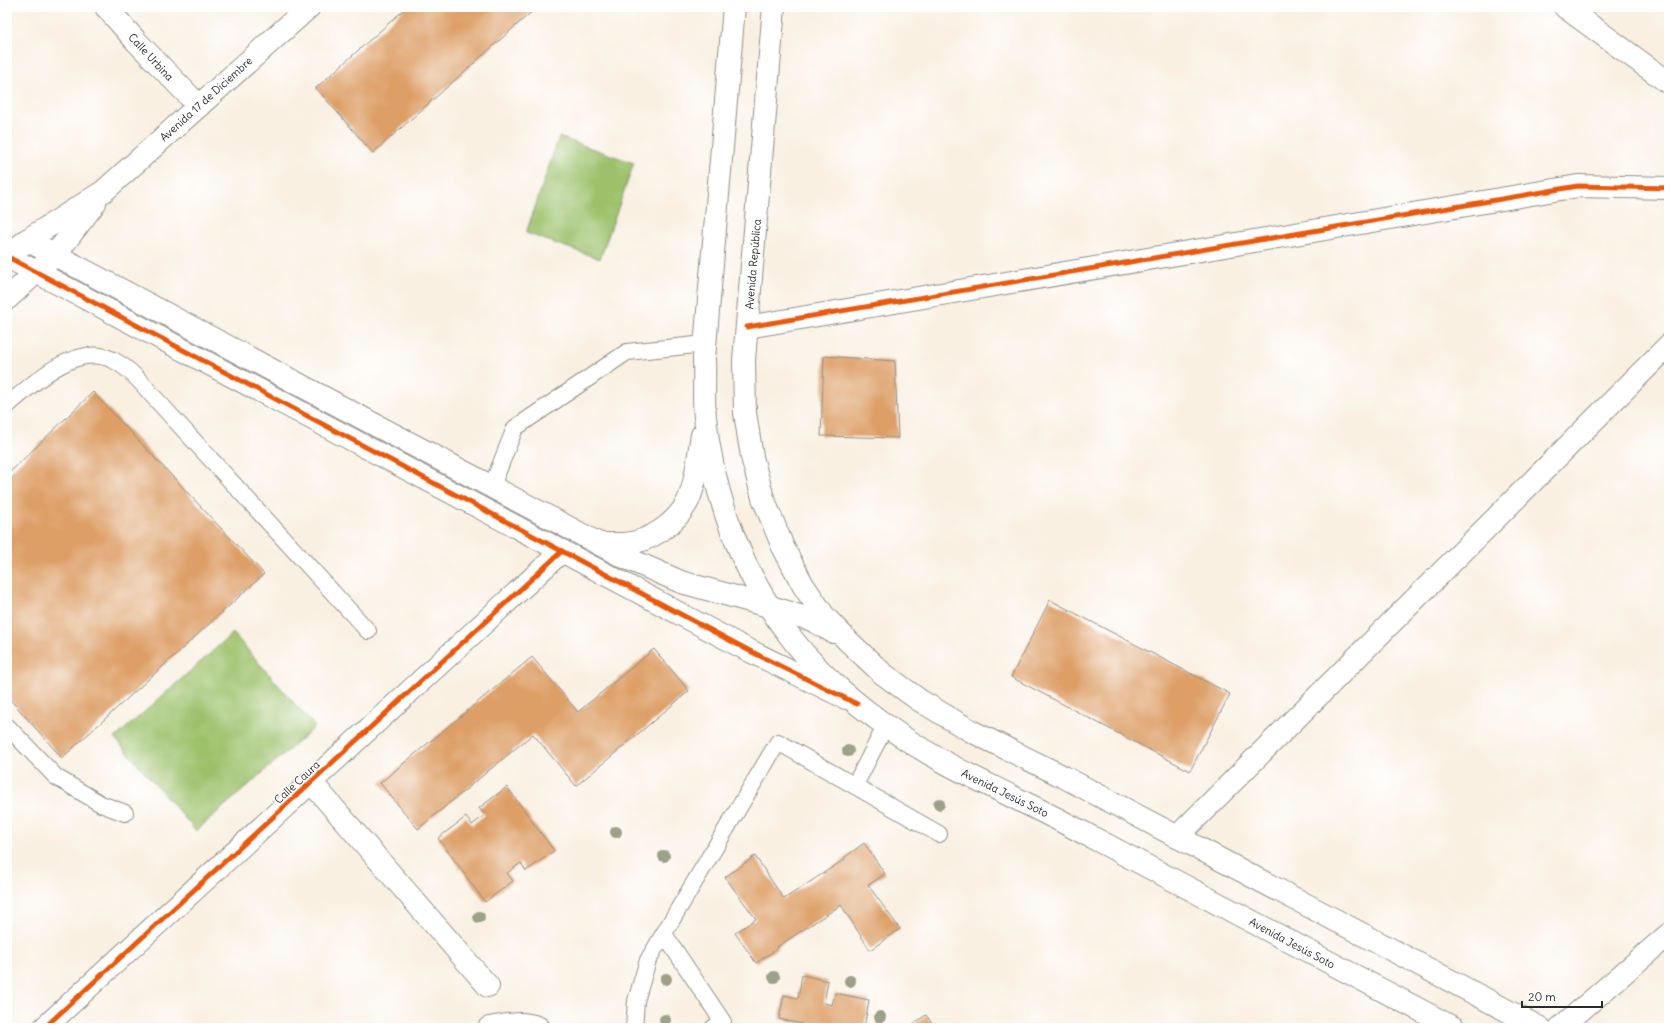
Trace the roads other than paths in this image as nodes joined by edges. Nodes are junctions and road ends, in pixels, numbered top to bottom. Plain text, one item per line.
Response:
1 (106, 7) edge
2 (309, 7) edge
3 (734, 7) edge
4 (774, 7) edge
5 (1565, 7) edge
6 (1669, 83) edge
7 (198, 106) junction
8 (1669, 188) edge
9 (104, 191) junction
10 (27, 240) junction
11 (55, 255) junction
12 (8, 258) edge
13 (36, 272) junction
14 (7, 299) edge
15 (748, 327) junction
16 (706, 344) junction
17 (1669, 345) edge
18 (7, 406) edge
19 (705, 416) junction
20 (492, 486) junction
21 (600, 544) junction
22 (562, 551) junction
23 (768, 606) junction
24 (368, 631) dead end
25 (847, 640) junction
26 (857, 704) junction
27 (886, 725) junction
28 (7, 726) edge
29 (311, 782) junction
30 (855, 785) junction
31 (125, 813) dead end
32 (939, 834) dead end
33 (1177, 837) junction
34 (664, 934) junction
35 (1669, 934) edge
36 (488, 986) dead end
37 (44, 1028) edge
38 (489, 1028) edge
39 (539, 1028) edge
40 (634, 1028) edge
41 (713, 1028) edge
42 (1454, 1028) edge
43 (1540, 1028) edge
44 (1560, 1028) edge

1 - 7 street, Calle Urbina
2 - 7 street, Avenida 17 de Diciembre
3 - 16 street
4 - 15 street, Avenida República
5 - 6 street
7 - 9 street, Avenida 17 de Diciembre
8 - 15 street
9 - 10 street, Avenida 17 de Diciembre
9 - 11 street, Avenida 17 de Diciembre
10 - 11 street
10 - 12 street, Avenida 17 de Diciembre
11 - 13 street, Avenida 17 de Diciembre
11 - 20 street
12 - 13 street
13 - 14 street, Avenida 17 de Diciembre
13 - 22 street
15 - 25 street, Avenida República
16 - 19 street
16 - 20 lane
17 - 33 street
18 - 24 lane
19 - 21 street
19 - 23 street, Avenida Jesús Soto
20 - 21 street
21 - 23 street
22 - 26 street
22 - 29 street, Calle Caura
23 - 25 street
23 - 26 street, Avenida Jesús Soto
25 - 33 street
26 - 27 street, Avenida Jesús Soto
27 - 30 lane
27 - 42 street, Avenida Jesús Soto
28 - 31 lane
29 - 36 street
29 - 37 street, Calle Caura
30 - 32 lane
30 - 34 lane
33 - 43 street
34 - 40 lane
34 - 41 lane
35 - 44 street
38 - 39 street

